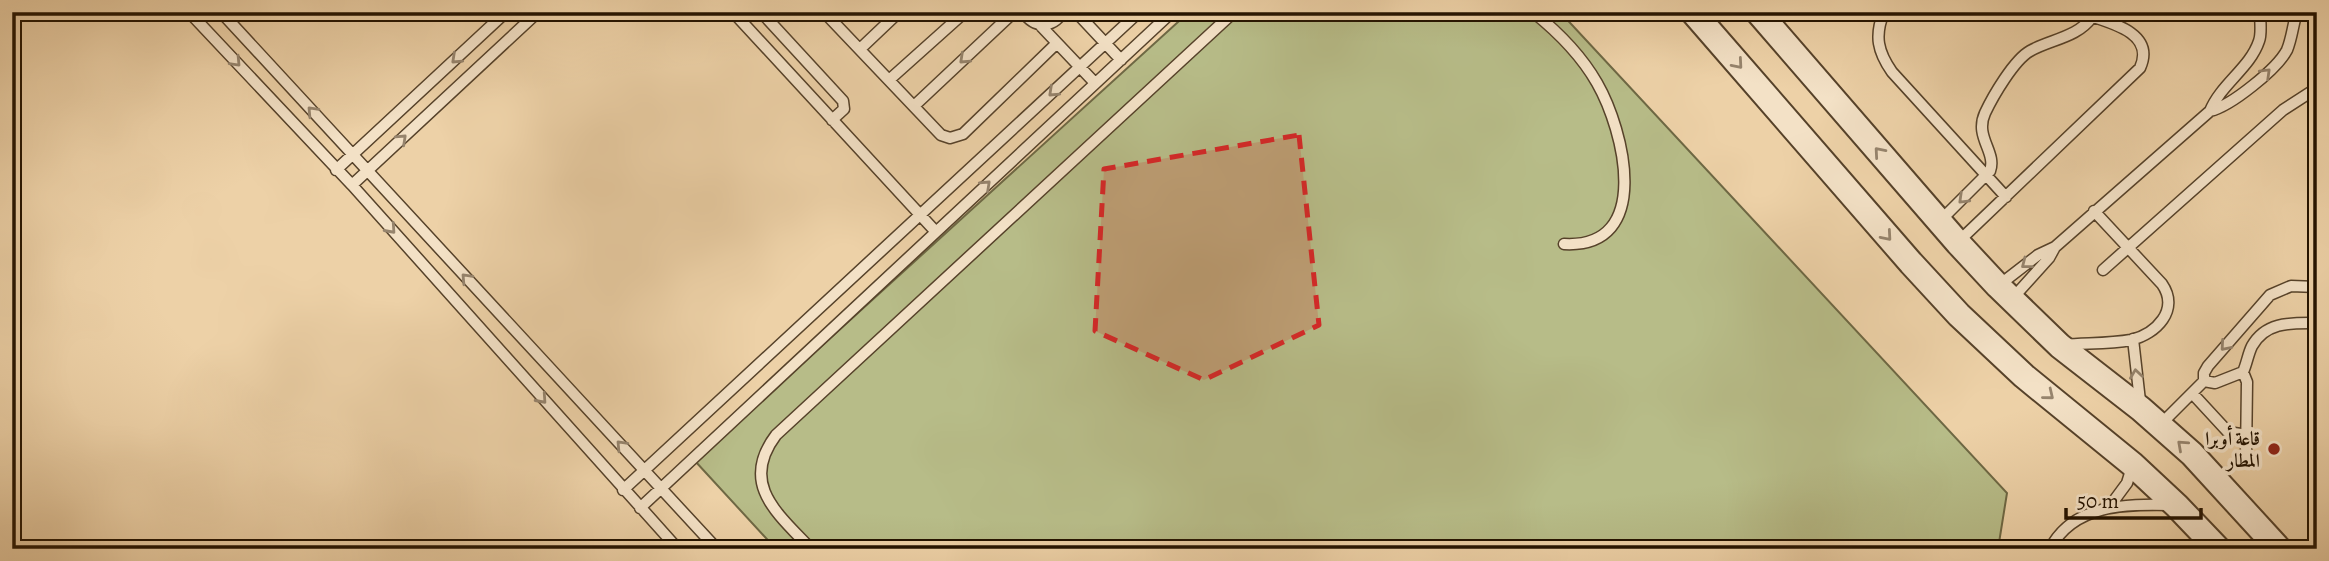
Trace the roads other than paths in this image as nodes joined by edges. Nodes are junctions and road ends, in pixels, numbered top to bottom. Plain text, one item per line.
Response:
1 (189, 12) edge
2 (221, 12) edge
3 (506, 12) edge
4 (538, 12) edge
5 (733, 12) edge
6 (761, 12) edge
7 (899, 12) edge
8 (965, 12) edge
9 (1014, 12) edge
10 (1023, 12) edge
11 (1063, 12) edge
12 (1076, 12) edge
13 (1139, 12) edge
14 (1171, 12) edge
15 (1234, 12) edge
16 (1532, 12) edge
17 (1693, 12) edge
18 (1758, 12) edge
19 (1884, 12) edge
20 (2078, 12) edge
21 (2260, 12) edge
22 (2297, 12) edge
23 (829, 14) edge
24 (2092, 17) junction
25 (1040, 25) junction
26 (1057, 43) junction
27 (1105, 44) junction
28 (860, 49) junction
29 (1121, 60) junction
30 (1080, 67) junction
31 (889, 80) junction
32 (1095, 83) junction
33 (2317, 88) edge
34 (914, 106) junction
35 (2210, 110) junction
36 (832, 120) junction
37 (352, 155) junction
38 (336, 170) junction
39 (367, 171) junction
40 (1987, 175) junction
41 (352, 185) junction
42 (2006, 197) junction
43 (2094, 211) junction
44 (920, 215) junction
45 (1939, 222) junction
46 (936, 232) junction
47 (1958, 243) junction
48 (1564, 244) dead end
49 (2055, 247) junction
50 (2128, 248) junction
51 (2103, 270) dead end
52 (2317, 288) edge
53 (2005, 293) junction
54 (2252, 316) junction
55 (2317, 323) edge
56 (2266, 331) junction
57 (2133, 340) junction
58 (2060, 345) junction
59 (2243, 372) junction
60 (2204, 381) junction
61 (2192, 393) junction
62 (2151, 417) junction
63 (2246, 435) junction
64 (2246, 457) dead end
65 (2132, 464) junction
66 (645, 471) junction
67 (661, 488) junction
68 (624, 490) junction
69 (2110, 506) junction
70 (2177, 506) junction
71 (640, 508) junction
72 (678, 549) edge
73 (717, 549) edge
74 (811, 549) edge
75 (2050, 549) edge
76 (2218, 549) edge
77 (2279, 549) edge

1 -> 38 lane
37 -> 2 lane
3 -> 37 lane
39 -> 4 lane
5 - 36 lane
6 - 36 lane
7 - 28 lane
8 - 31 lane
9 -> 34 lane
10 - 25 lane
11 - 25 lane
12 - 27 lane
13 - 27 lane
14 - 29 lane
15 - 74 lane
16 - 48 lane
17 -> 65 street
45 -> 18 street
19 - 40 lane
20 - 24 lane
21 - 35 lane
35 -> 22 lane
23 - 28 lane
24 - 40 lane
24 - 42 lane
25 - 26 lane
26 - 30 lane
26 - 34 lane
27 - 29 lane
27 - 30 lane
28 - 31 lane
29 - 32 lane
30 - 32 lane
30 -> 44 lane
31 - 34 lane
46 -> 32 lane
33 - 50 lane
35 - 43 lane
36 - 44 lane
37 - 38 lane
37 - 39 lane
38 - 41 lane
39 - 41 lane
66 -> 39 lane
40 - 42 lane
40 -> 45 lane
41 -> 68 lane
42 - 47 lane
43 - 49 lane
43 - 50 lane
44 - 46 lane
44 - 66 lane
45 - 47 street
46 - 67 lane
47 - 53 street
49 - 53 lane
49 -> 53 lane
50 - 51 lane
50 - 57 lane
52 - 54 lane
53 - 58 street
54 - 56 lane
54 -> 60 lane
55 - 56 lane
56 - 59 lane
57 - 58 lane
62 -> 57 lane
58 - 62 street
59 - 60 lane
59 - 63 lane
60 - 61 lane
61 - 62 lane
61 - 63 lane
77 -> 62 street
63 - 64 lane
65 - 69 lane
65 - 70 street
66 - 67 lane
66 - 68 lane
67 - 71 lane
67 - 73 lane
68 - 71 lane
69 - 70 lane
69 - 75 lane
70 - 76 street
71 - 72 lane

